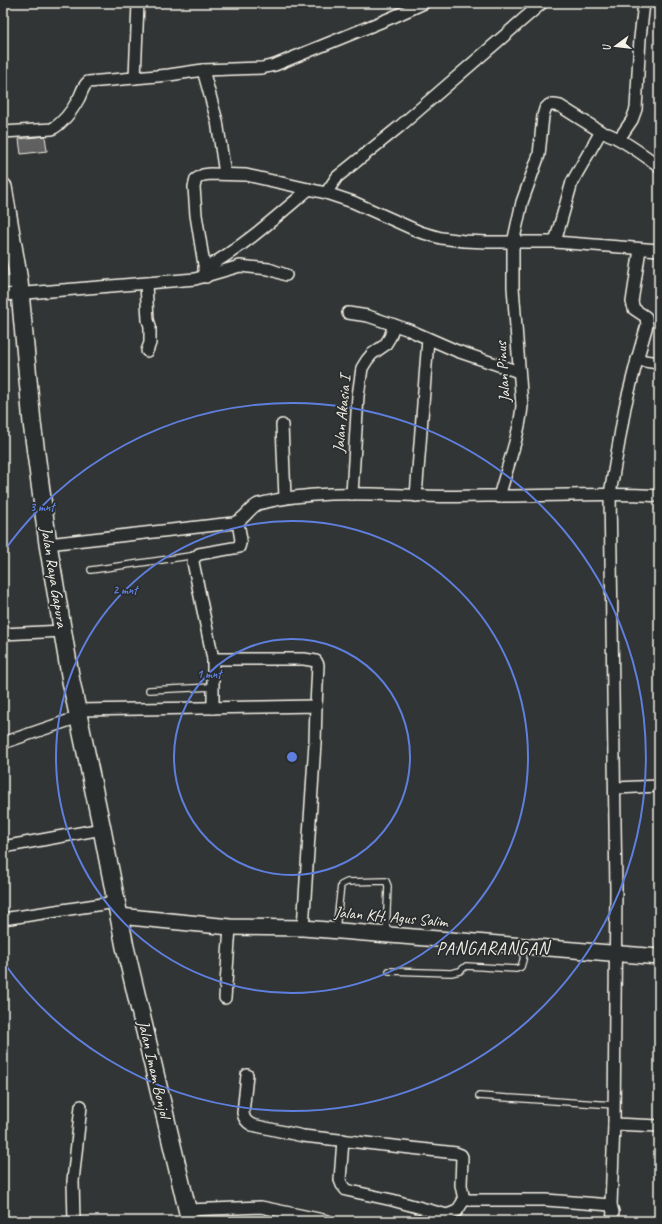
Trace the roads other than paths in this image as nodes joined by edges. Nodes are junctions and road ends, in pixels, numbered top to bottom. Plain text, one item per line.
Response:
1 (138, 3) edge
2 (424, 3) edge
3 (542, 3) edge
4 (644, 3) edge
5 (203, 70) junction
6 (135, 78) junction
7 (3, 132) edge
8 (603, 133) junction
9 (618, 139) junction
10 (659, 166) edge
11 (224, 174) junction
12 (3, 187) edge
13 (316, 191) junction
14 (555, 242) junction
15 (513, 243) junction
16 (640, 249) junction
17 (659, 250) edge
18 (205, 273) junction
19 (286, 276) dead end
20 (146, 284) junction
21 (14, 286) edge
22 (3, 296) edge
23 (348, 313) dead end
24 (394, 324) junction
25 (428, 339) junction
26 (147, 351) dead end
27 (637, 360) junction
28 (659, 363) edge
29 (519, 372) junction
30 (282, 425) dead end
31 (352, 494) junction
32 (610, 494) junction
33 (416, 496) junction
34 (499, 496) junction
35 (659, 496) edge
36 (285, 498) junction
37 (238, 522) junction
38 (48, 544) junction
39 (199, 554) junction
40 (91, 570) dead end
41 (63, 631) junction
42 (3, 634) edge
43 (213, 659) junction
44 (213, 687) junction
45 (149, 690) dead end
46 (316, 706) junction
47 (212, 708) junction
48 (78, 713) junction
49 (3, 742) edge
50 (659, 786) edge
51 (616, 788) junction
52 (102, 829) junction
53 (3, 847) edge
54 (117, 909) junction
55 (3, 918) edge
56 (230, 927) junction
57 (303, 928) junction
58 (336, 930) junction
59 (386, 935) junction
60 (525, 946) junction
61 (615, 954) junction
62 (659, 957) edge
63 (390, 971) dead end
64 (225, 998) dead end
65 (247, 1075) dead end
66 (479, 1096) dead end
67 (614, 1105) junction
68 (81, 1106) dead end
69 (614, 1124) junction
70 (659, 1126) edge
71 (343, 1140) junction
72 (464, 1200) junction
73 (611, 1205) junction
74 (189, 1216) edge
75 (445, 1218) edge
76 (316, 1220) edge
77 (74, 1221) edge
78 (328, 1221) edge
79 (612, 1221) edge

1 - 6 street
2 - 5 street
3 - 13 street
4 - 9 street
5 - 6 street
5 - 11 street
6 - 7 street
8 - 9 street
8 - 14 street
8 - 15 street, Jalan Pinus
9 - 10 street
11 - 13 street
11 - 18 street
12 - 21 main road, Jalan Raya Gapura
13 - 15 street
13 - 18 street
14 - 15 street
14 - 16 street
15 - 29 street, Jalan Pinus
16 - 17 street
16 - 27 street
18 - 19 street
18 - 20 street
20 - 21 street
20 - 26 street
21 - 22 street
21 - 38 main road, Jalan Raya Gapura
23 - 24 street
24 - 25 street
24 - 31 street, Jalan Akasia I
25 - 29 street
25 - 33 street
27 - 28 street
27 - 32 street
29 - 34 street, Jalan Pinus
30 - 36 street
31 - 33 street
31 - 36 street
32 - 34 street
32 - 35 street
32 - 51 street
33 - 34 street
36 - 37 street
37 - 38 street
37 - 39 street
38 - 41 main road, Jalan Raya Gapura
39 - 40 lane
39 - 43 street
41 - 42 street
41 - 48 main road, Jalan Raya Gapura
43 - 44 street
43 - 46 street
44 - 45 lane
44 - 47 street
46 - 47 street
46 - 57 street
47 - 48 street
48 - 49 street
48 - 52 main road, Jalan Raya Gapura
50 - 51 street
51 - 61 street
52 - 53 street
52 - 54 main road, Jalan Raya Gapura
54 - 55 street
54 - 56 main road, Jalan KH. Agus Salim
54 - 74 main road, Jalan Imam Bonjol
56 - 57 main road, Jalan KH. Agus Salim
56 - 64 street
57 - 58 main road, Jalan KH. Agus Salim
58 - 59 main road, Jalan KH. Agus Salim
58 - 59 lane
59 - 60 main road, Jalan KH. Agus Salim
60 - 61 main road, Jalan KH. Agus Salim
60 - 63 lane
61 - 62 main road, Jalan KH. Agus Salim
61 - 67 street
65 - 71 street
66 - 67 lane
67 - 69 street
68 - 77 street
69 - 70 street
69 - 73 street
71 - 72 street
71 - 75 street
72 - 73 street
72 - 75 street
73 - 79 street
74 - 76 street
76 - 78 street

